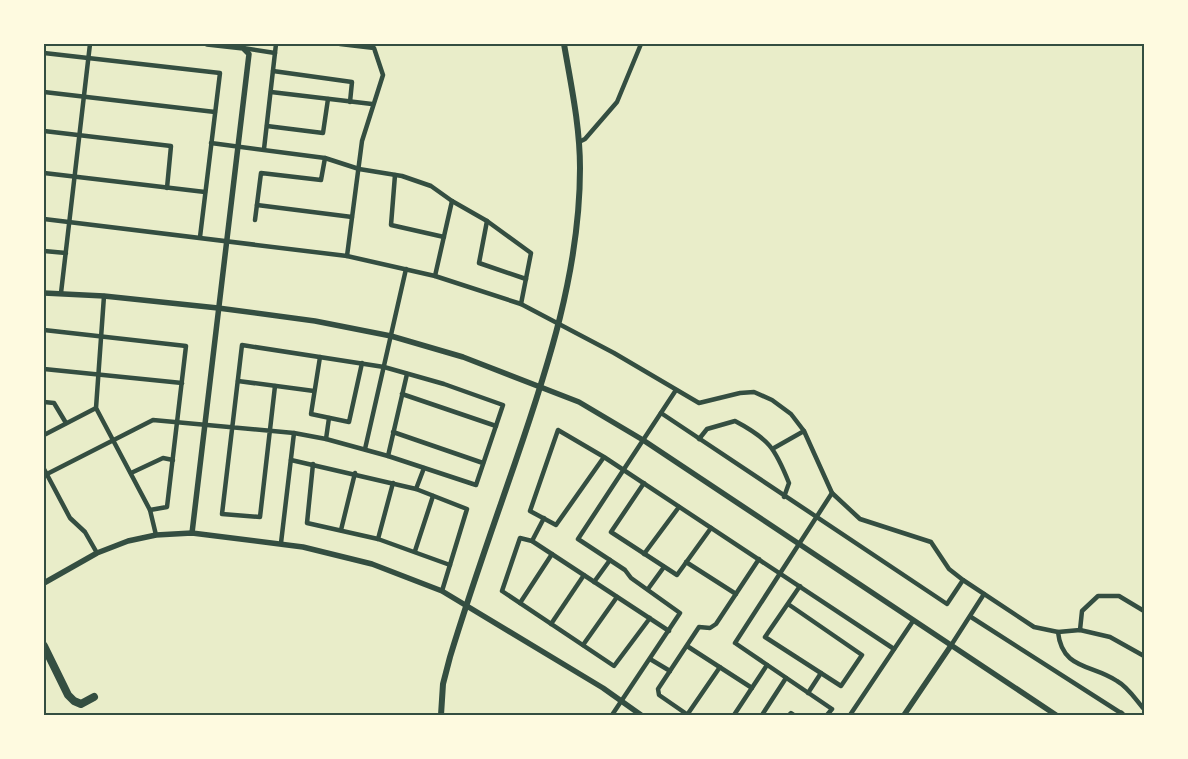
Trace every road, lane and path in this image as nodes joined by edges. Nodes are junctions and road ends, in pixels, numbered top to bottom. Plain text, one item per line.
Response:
1 (90, 44) edge
2 (207, 44) edge
3 (276, 44) edge
4 (340, 44) edge
5 (564, 44) edge
6 (641, 44) edge
7 (224, 45) edge
8 (243, 48) junction
9 (44, 53) edge
10 (275, 53) junction
11 (88, 57) junction
12 (273, 71) junction
13 (44, 92) edge
14 (271, 92) junction
15 (83, 96) junction
16 (328, 99) junction
17 (350, 102) junction
18 (372, 104) junction
19 (215, 112) junction
20 (267, 126) junction
21 (44, 131) edge
22 (79, 135) junction
23 (579, 142) junction
24 (211, 143) junction
25 (238, 146) junction
26 (264, 149) junction
27 (325, 158) junction
28 (360, 169) junction
29 (44, 173) edge
30 (395, 175) junction
31 (74, 177) junction
32 (167, 188) junction
33 (205, 192) junction
34 (452, 201) junction
35 (257, 205) junction
36 (352, 217) junction
37 (44, 219) edge
38 (255, 220) dead end
39 (487, 221) junction
40 (69, 222) junction
41 (200, 237) junction
42 (444, 237) junction
43 (226, 241) junction
44 (44, 251) edge
45 (66, 253) junction
46 (347, 256) junction
47 (406, 269) junction
48 (435, 276) junction
49 (526, 279) junction
50 (44, 293) edge
51 (62, 293) junction
52 (104, 296) junction
53 (521, 304) junction
54 (218, 308) junction
55 (559, 324) junction
56 (44, 330) edge
57 (101, 336) junction
58 (391, 336) junction
59 (320, 357) junction
60 (362, 363) junction
61 (384, 367) junction
62 (44, 369) edge
63 (98, 374) junction
64 (407, 374) junction
65 (238, 381) junction
66 (182, 384) junction
67 (275, 386) junction
68 (541, 387) junction
69 (676, 390) junction
70 (314, 391) junction
71 (402, 394) junction
72 (44, 402) edge
73 (96, 408) junction
74 (661, 413) junction
75 (329, 418) junction
76 (177, 422) junction
77 (66, 423) junction
78 (205, 425) junction
79 (496, 426) junction
80 (232, 428) junction
81 (270, 431) junction
82 (804, 431) junction
83 (393, 432) junction
84 (294, 433) junction
85 (44, 435) edge
86 (326, 439) junction
87 (699, 439) junction
88 (113, 440) junction
89 (643, 440) junction
90 (774, 448) junction
91 (365, 449) junction
92 (388, 456) junction
93 (604, 457) junction
94 (173, 460) junction
95 (291, 460) junction
96 (483, 463) junction
97 (313, 464) junction
98 (424, 468) junction
99 (44, 469) edge
100 (624, 470) junction
101 (131, 473) junction
102 (355, 473) junction
103 (46, 474) junction
104 (393, 483) junction
105 (644, 483) junction
106 (416, 489) junction
107 (832, 493) junction
108 (433, 496) junction
109 (784, 497) junction
110 (680, 507) junction
111 (150, 510) junction
112 (544, 518) junction
113 (816, 518) junction
114 (711, 528) junction
115 (341, 530) junction
116 (192, 533) junction
117 (156, 535) junction
118 (378, 539) junction
119 (532, 541) junction
120 (281, 542) junction
121 (799, 544) junction
122 (415, 551) junction
123 (97, 553) junction
124 (552, 554) junction
125 (644, 554) junction
126 (759, 559) junction
127 (610, 560) junction
128 (686, 562) junction
129 (450, 565) junction
130 (664, 567) junction
131 (780, 573) junction
132 (584, 576) junction
133 (963, 580) junction
134 (594, 582) junction
135 (44, 583) edge
136 (800, 586) junction
137 (648, 589) junction
138 (442, 591) junction
139 (736, 594) junction
140 (984, 594) junction
141 (617, 597) junction
142 (520, 603) junction
143 (466, 604) junction
144 (788, 604) junction
145 (1144, 611) edge
146 (971, 617) junction
147 (650, 618) junction
148 (913, 621) junction
149 (551, 624) junction
150 (1080, 630) junction
151 (668, 631) junction
152 (1058, 632) junction
153 (583, 645) junction
154 (44, 646) edge
155 (687, 646) junction
156 (950, 647) junction
157 (894, 649) junction
158 (1144, 656) edge
159 (650, 659) junction
160 (767, 665) junction
161 (720, 667) junction
162 (670, 671) junction
163 (821, 673) junction
164 (786, 678) junction
165 (752, 688) junction
166 (808, 693) junction
167 (94, 697) dead end
168 (621, 702) junction
169 (1144, 710) edge
170 (441, 715) edge
171 (612, 715) edge
172 (641, 715) edge
173 (687, 715) edge
174 (734, 715) edge
175 (762, 715) edge
176 (789, 715) edge
177 (794, 715) edge
178 (828, 715) edge
179 (850, 715) edge
180 (904, 715) edge
181 (1056, 715) edge
182 (1122, 715) edge

1 - 11 street
2 - 7 street
3 - 10 street
4 - 18 street
5 - 23 main road
6 - 23 street
7 - 8 street
8 - 10 street
8 - 25 street
9 - 11 street
10 - 12 street
11 - 15 street
11 - 19 street
12 - 14 street
12 - 17 street
13 - 15 street
14 - 16 street
14 - 20 street
15 - 19 street
15 - 22 street
16 - 17 street
16 - 20 street
17 - 18 street
18 - 28 street
19 - 24 street
20 - 26 street
21 - 22 street
22 - 31 street
22 - 32 street
23 - 55 main road
24 - 25 street
24 - 33 street
25 - 26 street
25 - 43 street
26 - 27 street
27 - 28 street
27 - 35 street
28 - 30 street
28 - 36 street
29 - 31 street
30 - 34 street
30 - 42 street
31 - 32 street
31 - 40 street
32 - 33 street
33 - 41 street
34 - 39 street
34 - 42 street
35 - 36 street
35 - 38 street
36 - 46 street
37 - 40 street
39 - 49 street
39 - 49 street
40 - 41 street
40 - 45 street
41 - 43 street
42 - 48 street
43 - 46 street
43 - 54 street
44 - 45 street
45 - 51 street
46 - 47 street
47 - 48 street
47 - 58 street
48 - 53 street
49 - 53 street
50 - 51 street
51 - 52 street
52 - 54 street
52 - 57 street
53 - 55 street
54 - 58 street
54 - 78 street
55 - 68 main road
55 - 69 street
56 - 57 street
57 - 63 street
57 - 66 street
58 - 61 street
58 - 68 street
59 - 60 street
59 - 65 street
59 - 70 street
60 - 61 street
60 - 75 street
61 - 64 street
61 - 91 street
62 - 63 street
63 - 66 street
63 - 73 street
64 - 71 street
64 - 79 street
65 - 67 street
65 - 80 street
66 - 76 street
67 - 70 street
67 - 81 street
68 - 89 street
68 - 143 main road
69 - 74 street
69 - 82 street
70 - 75 street
71 - 79 street
71 - 83 street
72 - 77 street
73 - 77 street
73 - 88 street
74 - 87 street
74 - 89 street
75 - 86 street
76 - 78 street
76 - 88 street
76 - 94 street
77 - 85 street
78 - 80 street
78 - 116 street
79 - 96 street
80 - 81 street
80 - 81 street
81 - 84 street
82 - 90 street
82 - 107 street
83 - 92 street
83 - 96 street
84 - 86 street
84 - 95 street
86 - 91 street
87 - 90 street
87 - 109 street
88 - 101 street
88 - 103 street
89 - 100 street
89 - 121 street
90 - 109 street
91 - 92 street
92 - 98 street
93 - 100 street
93 - 112 street
93 - 112 street
94 - 101 street
94 - 111 street
95 - 97 street
95 - 120 street
96 - 98 street
97 - 102 street
97 - 115 street
98 - 106 street
99 - 103 street
100 - 105 street
100 - 127 street
101 - 111 street
102 - 104 street
102 - 115 street
103 - 123 street
104 - 106 street
104 - 118 street
105 - 110 street
105 - 125 street
106 - 108 street
107 - 113 street
107 - 133 street
108 - 122 street
108 - 129 street
109 - 113 street
110 - 114 street
110 - 125 street
111 - 117 street
112 - 119 street
113 - 121 street
113 - 133 street
114 - 126 street
114 - 128 street
115 - 118 street
116 - 117 street
116 - 120 street
117 - 123 street
118 - 122 street
119 - 124 street
119 - 142 street
120 - 138 street
121 - 131 street
121 - 148 street
122 - 129 street
123 - 135 street
124 - 132 street
124 - 142 street
125 - 130 street
126 - 131 street
126 - 139 street
127 - 134 street
127 - 137 street
128 - 130 street
128 - 139 street
129 - 138 street
130 - 137 street
131 - 136 street
131 - 160 street
132 - 134 street
132 - 149 street
133 - 140 street
134 - 141 street
136 - 144 street
136 - 157 street
137 - 151 street
138 - 143 street
139 - 155 street
140 - 146 street
140 - 152 street
141 - 147 street
141 - 153 street
142 - 149 street
143 - 168 street
143 - 170 main road
144 - 163 street
144 - 163 street
145 - 150 street
146 - 156 street
146 - 182 street
147 - 151 street
147 - 153 street
148 - 156 street
148 - 157 street
149 - 153 street
150 - 152 street
150 - 158 street
151 - 159 street
152 - 169 street
154 - 167 highway
155 - 161 street
155 - 162 street
156 - 180 street
156 - 181 street
157 - 179 street
159 - 162 street
159 - 168 street
160 - 164 street
160 - 165 street
161 - 165 street
161 - 173 street
162 - 173 street
163 - 166 street
164 - 166 street
164 - 175 street
165 - 174 street
166 - 178 street
168 - 171 street
168 - 172 street
176 - 177 street

